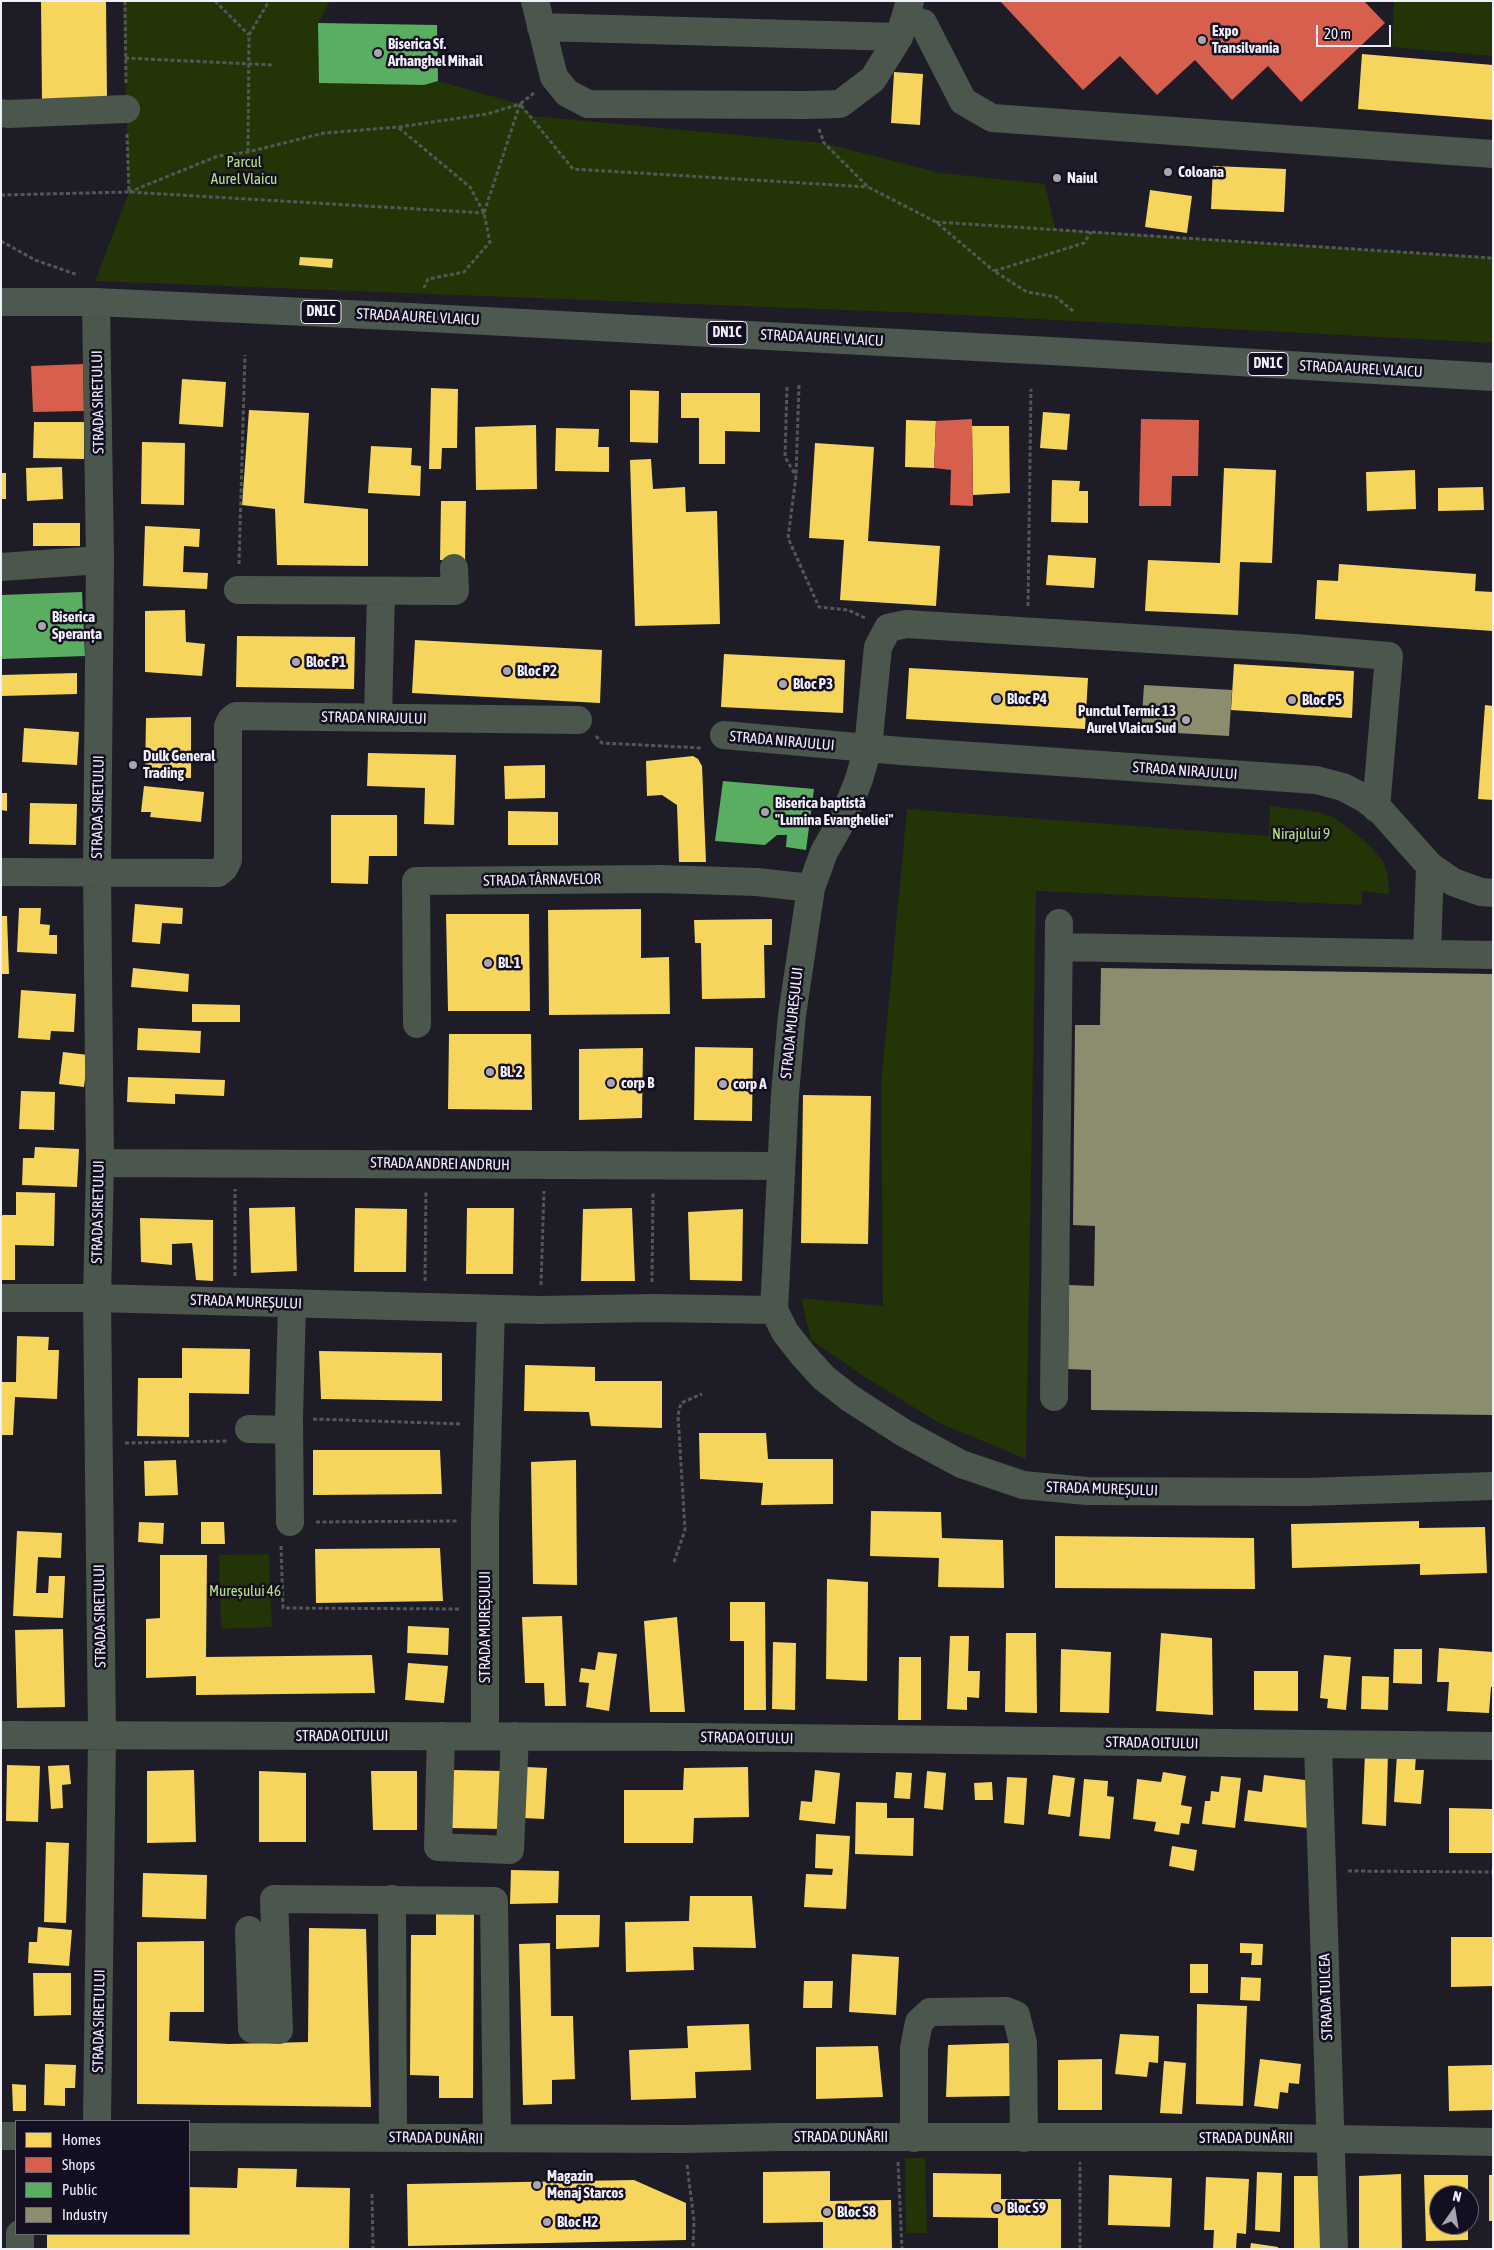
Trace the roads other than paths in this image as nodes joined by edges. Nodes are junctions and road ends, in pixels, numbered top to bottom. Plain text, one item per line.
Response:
1 (538, 14) edge
2 (905, 19) edge
3 (126, 109) road end
4 (1, 113) edge
5 (1493, 154) edge
6 (91, 290) junction
7 (1, 302) edge
8 (1493, 377) edge
9 (100, 560) junction
10 (1, 567) edge
11 (454, 568) dead end
12 (238, 590) road end
13 (381, 591) junction
14 (378, 718) junction
15 (578, 720) road end
16 (724, 735) road end
17 (868, 748) junction
18 (1376, 808) junction
19 (1430, 866) junction
20 (1, 872) edge
21 (97, 872) junction
22 (810, 888) junction
23 (1493, 893) edge
24 (1427, 954) junction
25 (1493, 955) edge
26 (417, 1024) dead end
27 (100, 1163) junction
28 (781, 1166) junction
29 (1, 1298) edge
30 (97, 1298) junction
31 (292, 1303) junction
32 (491, 1309) junction
33 (774, 1310) junction
34 (1054, 1397) dead end
35 (289, 1424) junction
36 (249, 1429) road end
37 (1493, 1486) edge
38 (290, 1522) road end
39 (1, 1735) edge
40 (102, 1736) junction
41 (441, 1736) junction
42 (485, 1736) junction
43 (515, 1736) junction
44 (1318, 1745) junction
45 (1493, 1746) edge
46 (392, 1899) junction
47 (249, 1930) dead end
48 (97, 2120) edge
49 (1, 2136) edge
50 (15, 2136) edge
51 (190, 2137) edge
52 (393, 2137) junction
53 (497, 2138) junction
54 (906, 2138) junction
55 (1024, 2138) junction
56 (1330, 2138) junction
57 (1493, 2142) edge
58 (20, 2235) edge
59 (20, 2249) edge
60 (1334, 2249) edge

1 - 2 street
1 - 2 street
2 - 5 street
3 - 4 street
6 - 7 main road, STRADA AUREL VLAICU / DN1C
6 - 8 main road, STRADA AUREL VLAICU / DN1C
6 - 9 street, STRADA SIRETULUI
9 - 10 street
9 - 21 street, STRADA SIRETULUI
11 - 13 street
12 - 13 street
13 - 14 street
14 - 15 street, STRADA NIRAJULUI
14 - 21 street, STRADA NIRAJULUI
16 - 17 street, STRADA NIRAJULUI
17 - 18 street, STRADA NIRAJULUI
17 - 18 street, STRADA MUREȘULUI
17 - 22 street, STRADA MUREȘULUI
18 - 19 street, STRADA NIRAJULUI
19 - 23 street, STRADA NIRAJULUI
19 - 24 street
20 - 21 street
21 - 27 street, STRADA SIRETULUI
22 - 26 street, STRADA TÂRNAVELOR
22 - 28 street, STRADA MUREȘULUI
24 - 25 street
24 - 34 street
27 - 28 street, STRADA ANDREI ANDRUH
27 - 30 street, STRADA SIRETULUI
28 - 33 street, STRADA MUREȘULUI
29 - 30 street, STRADA MUREȘULUI
30 - 31 street, STRADA MUREȘULUI
30 - 40 street, STRADA SIRETULUI
31 - 32 street, STRADA MUREȘULUI
31 - 35 street
32 - 33 street, STRADA MUREȘULUI
32 - 42 street, STRADA MUREȘULUI
33 - 37 street, STRADA MUREȘULUI
35 - 36 street
35 - 38 street
39 - 40 street, STRADA OLTULUI
40 - 41 street, STRADA OLTULUI
40 - 48 street, STRADA SIRETULUI
41 - 42 street, STRADA OLTULUI
41 - 43 street
42 - 43 street, STRADA OLTULUI
43 - 44 street, STRADA OLTULUI
44 - 45 street, STRADA OLTULUI
44 - 56 street, STRADA TULCEA
46 - 47 street
46 - 52 street
46 - 53 street
49 - 50 street
51 - 52 street, STRADA DUNĂRII
52 - 53 street, STRADA DUNĂRII
53 - 54 street, STRADA DUNĂRII
54 - 55 street, STRADA DUNĂRII
54 - 55 street
55 - 56 street, STRADA DUNĂRII
56 - 57 street, STRADA DUNĂRII
56 - 60 street, STRADA TULCEA
58 - 59 street

